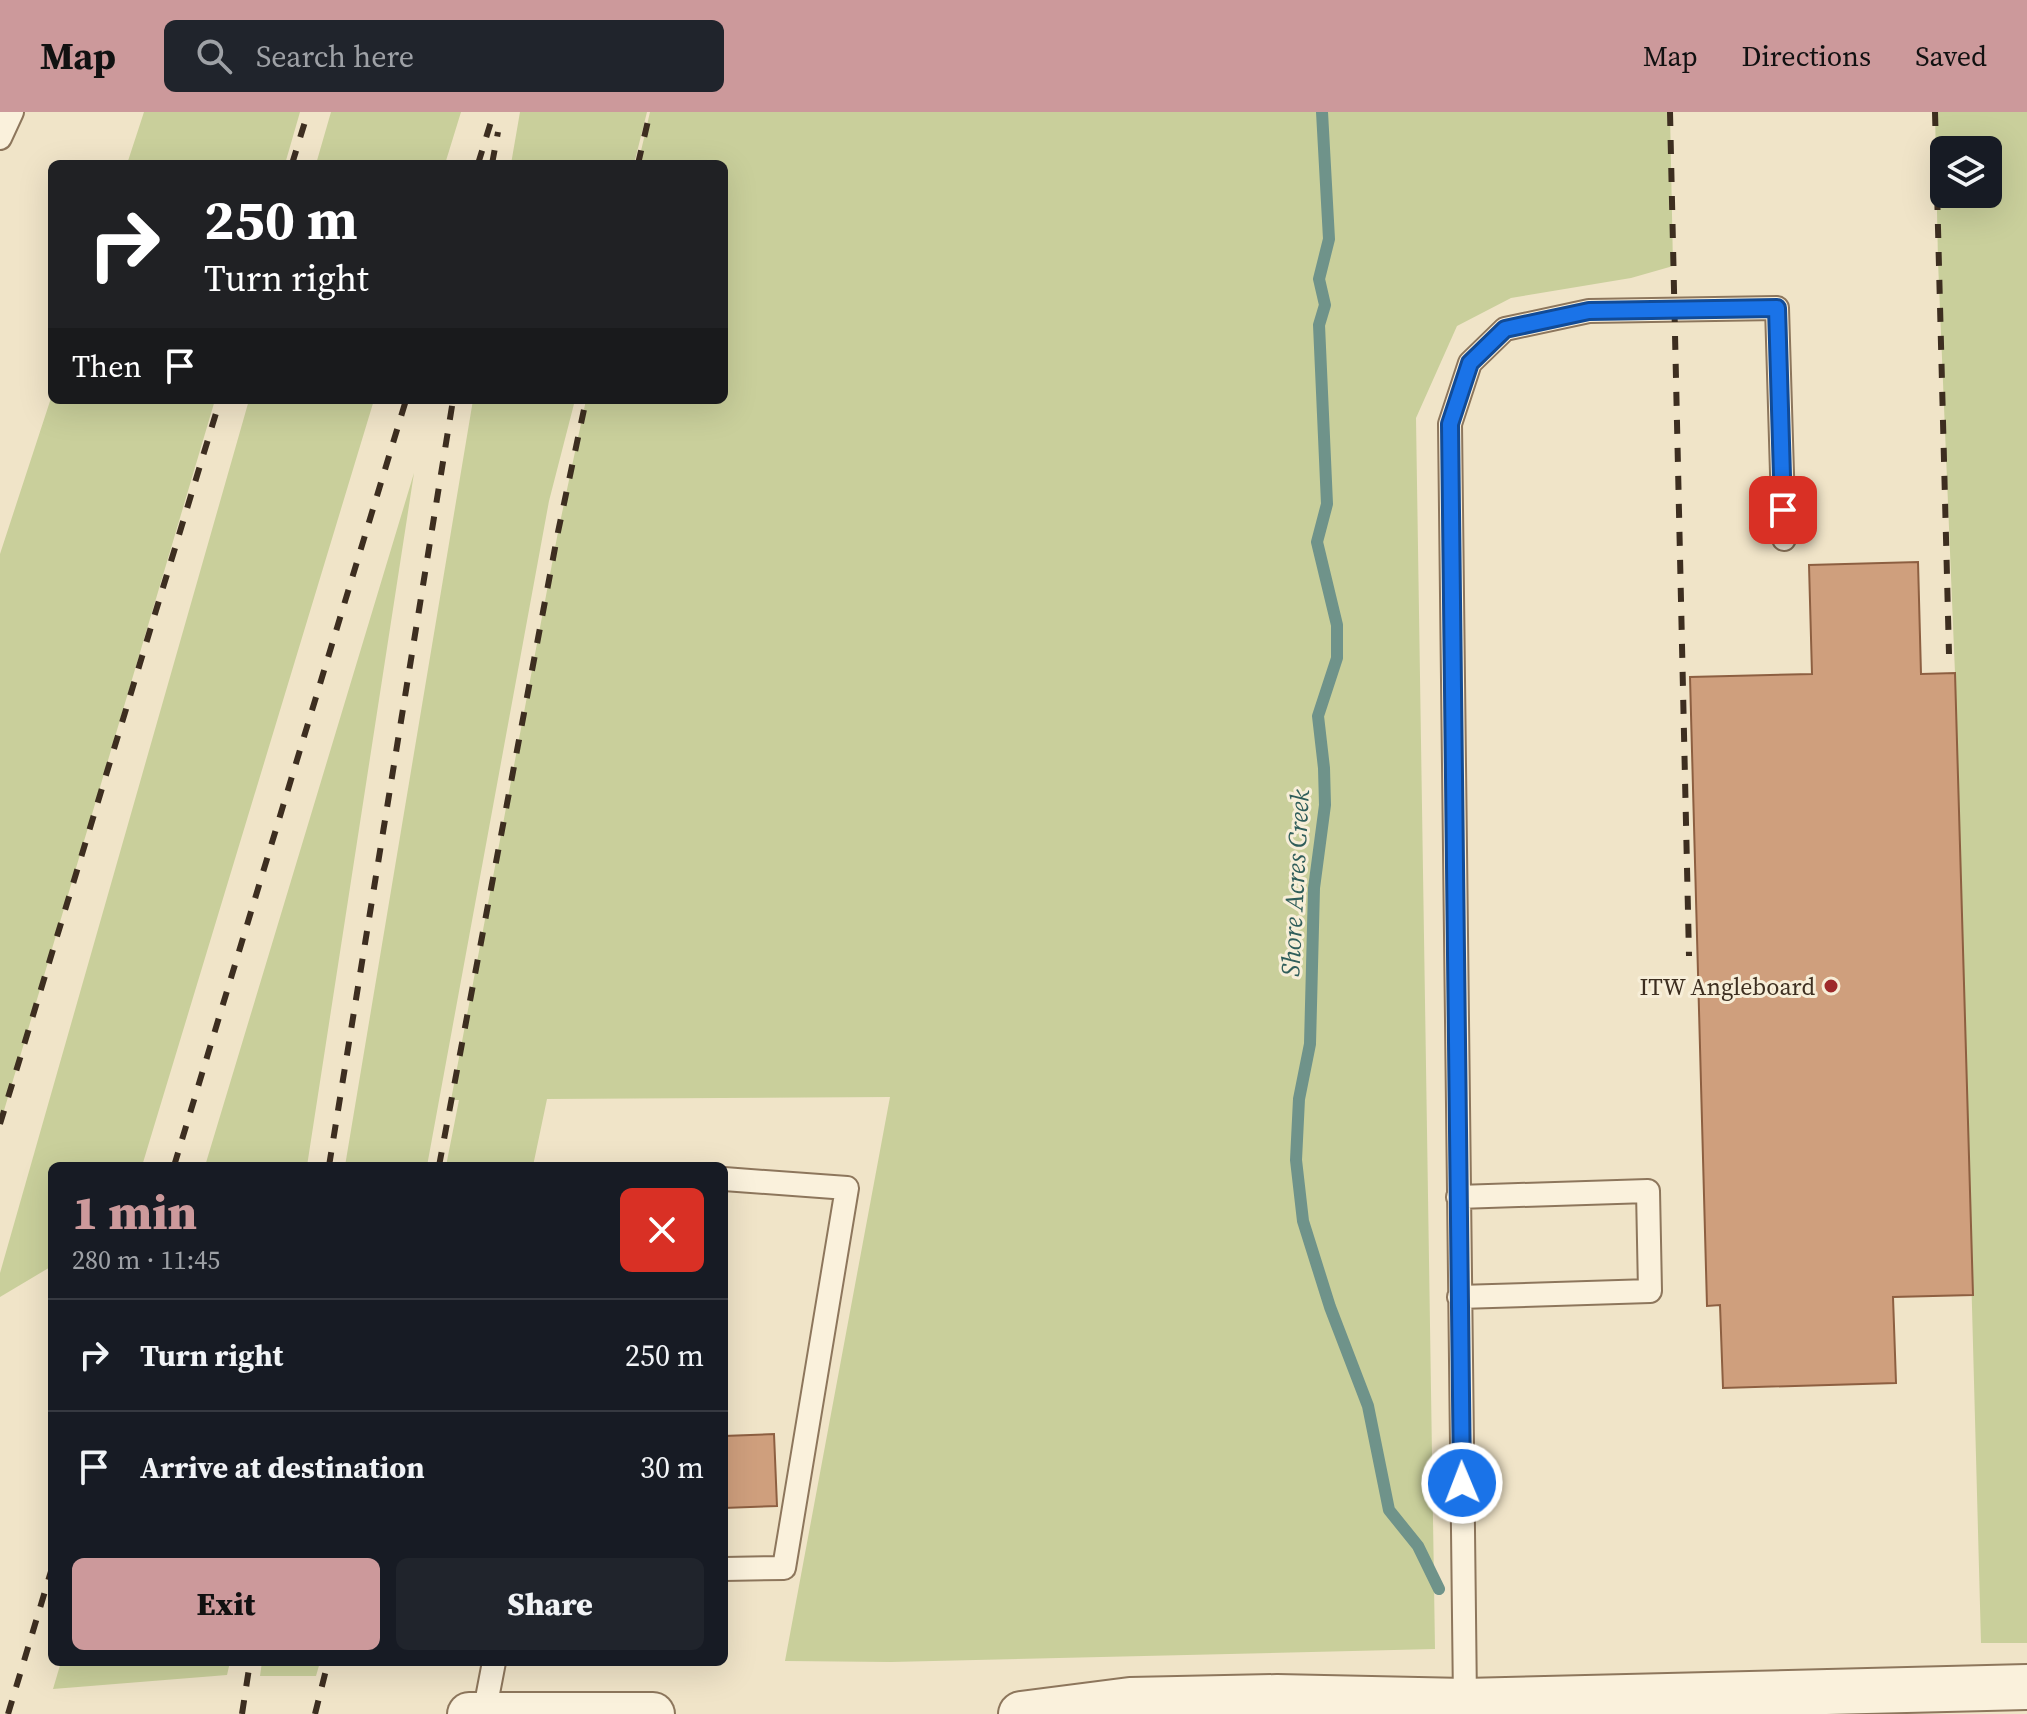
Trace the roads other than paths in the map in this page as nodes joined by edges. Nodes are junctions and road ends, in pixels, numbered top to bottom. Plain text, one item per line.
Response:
1 (12, 112) edge
2 (0, 138) edge
3 (1784, 539) dead end
4 (728, 1179) edge
5 (1458, 1197) junction
6 (1459, 1297) junction
7 (728, 1569) edge
8 (493, 1666) edge
9 (2027, 1687) edge
10 (1729, 1704) edge
11 (1278, 1705) edge
12 (1466, 1707) edge
13 (1097, 1708) edge
14 (469, 1714) edge
15 (484, 1714) edge
16 (653, 1714) edge
17 (1021, 1714) edge

1 - 2 lane
3 - 5 lane
4 - 7 lane
5 - 6 lane
5 - 6 lane
6 - 12 lane
8 - 15 lane
9 - 10 street
10 - 12 street
11 - 12 street
11 - 13 street
13 - 17 street
14 - 15 street
15 - 16 street

